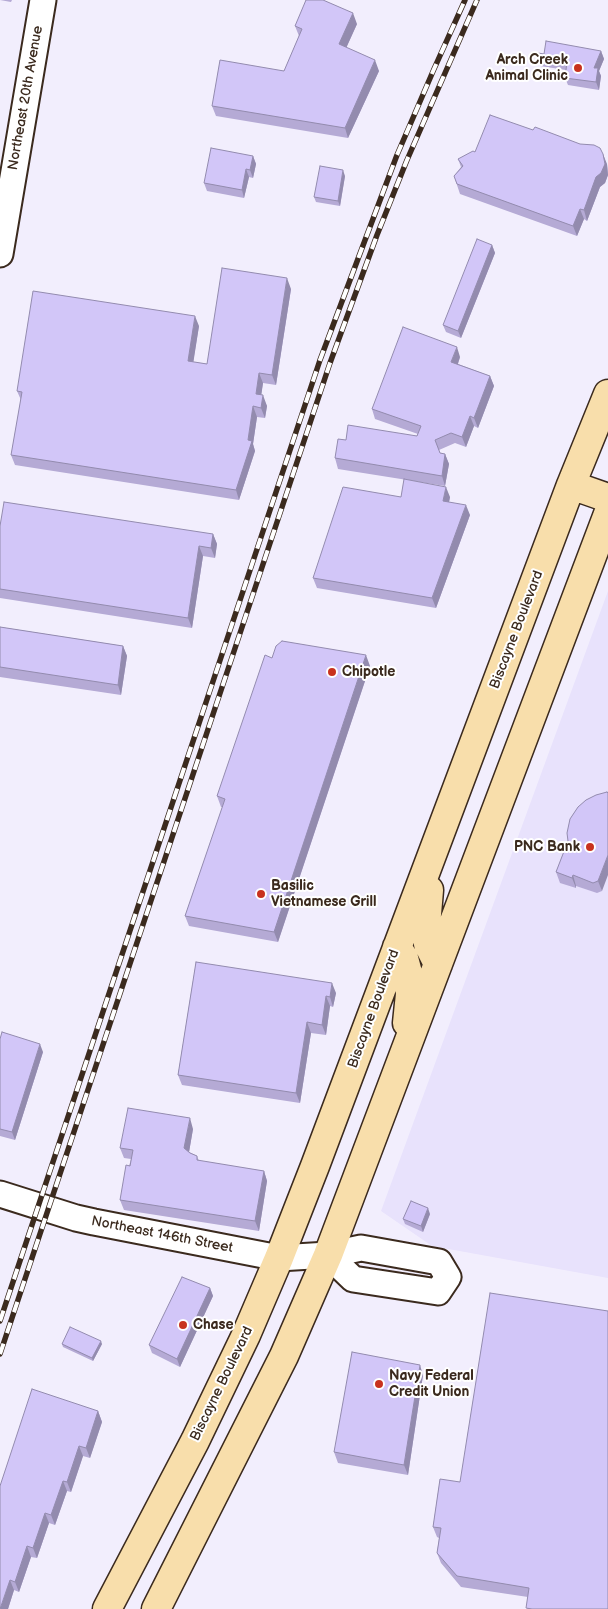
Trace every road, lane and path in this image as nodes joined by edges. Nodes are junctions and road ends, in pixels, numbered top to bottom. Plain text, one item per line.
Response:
1 (43, 0) edge
2 (7, 163) edge
3 (0, 254) edge
4 (608, 394) edge
5 (571, 486) junction
6 (608, 498) edge
7 (608, 514) edge
8 (433, 854) junction
9 (398, 947) junction
10 (438, 964) junction
11 (403, 1057) junction
12 (0, 1194) edge
13 (328, 1255) junction
14 (279, 1258) junction
15 (107, 1609) edge
16 (156, 1609) edge

1 - 2 street, Northeast 20th Avenue
2 - 3 street, Northeast 20th Avenue
4 - 5 main road, Biscayne Boulevard
5 - 6 main road
5 - 8 main road, Biscayne Boulevard
7 - 10 main road
8 - 9 main road, Biscayne Boulevard
8 - 10 main road
9 - 11 main road
9 - 14 main road, Biscayne Boulevard
10 - 11 main road
11 - 13 main road
12 - 14 street, Northeast 146th Street
13 - 14 street, Northeast 146th Street
13 - 16 main road
14 - 15 main road, Biscayne Boulevard

